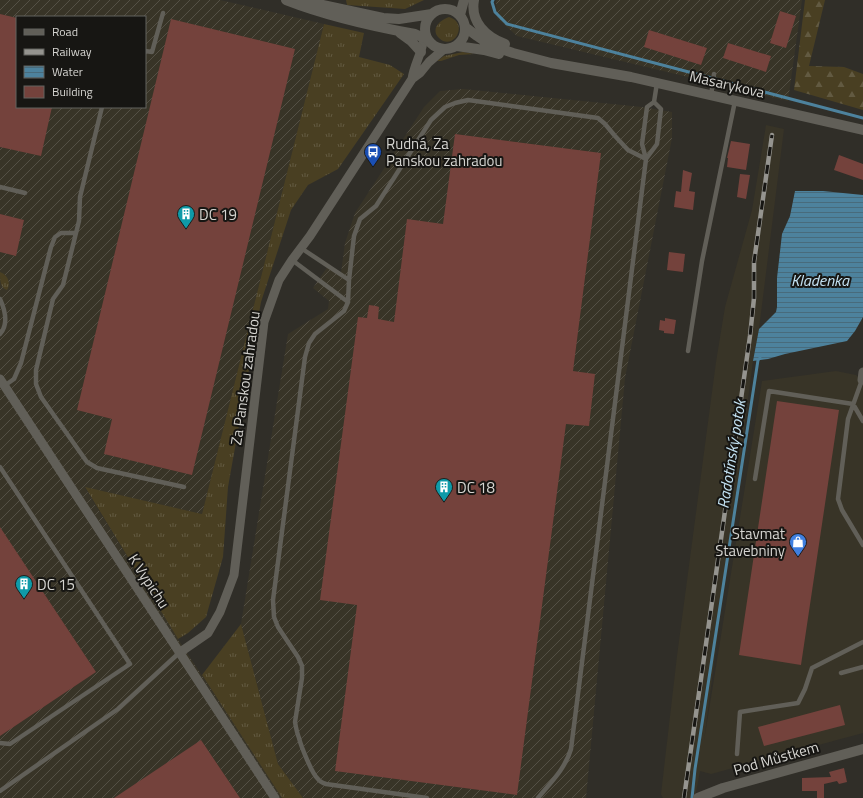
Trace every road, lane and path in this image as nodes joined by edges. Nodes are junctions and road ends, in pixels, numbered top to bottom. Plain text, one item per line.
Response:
1 (286, 0) edge
2 (300, 0) edge
3 (448, 0) edge
4 (464, 0) edge
5 (474, 0) edge
6 (436, 12) junction
7 (163, 13) dead end
8 (460, 15) junction
9 (465, 27) junction
10 (396, 30) junction
11 (425, 38) junction
12 (457, 46) junction
13 (444, 49) junction
14 (146, 51) edge
15 (421, 52) junction
16 (584, 69) junction
17 (714, 75) dead end
18 (412, 79) junction
19 (657, 83) junction
20 (711, 96) junction
21 (735, 101) junction
22 (654, 102) junction
23 (102, 108) edge
24 (863, 130) edge
25 (646, 159) junction
26 (0, 187) edge
27 (25, 193) dead end
28 (76, 233) junction
29 (301, 248) junction
30 (292, 260) junction
31 (349, 280) junction
32 (0, 300) edge
33 (348, 302) junction
34 (0, 334) edge
35 (688, 351) dead end
36 (862, 376) edge
37 (2, 382) edge
38 (853, 404) junction
39 (863, 420) edge
40 (0, 467) edge
41 (755, 478) dead end
42 (184, 487) dead end
43 (863, 545) edge
44 (863, 642) edge
45 (179, 653) junction
46 (863, 667) edge
47 (841, 673) dead end
48 (0, 743) edge
49 (863, 749) edge
50 (737, 754) dead end
51 (0, 791) edge
52 (275, 798) edge
53 (427, 798) edge
54 (538, 798) edge
55 (698, 798) edge

1 - 10 main road
2 - 6 main road
3 - 6 main road
4 - 8 main road
5 - 16 main road
6 - 8 main road
6 - 11 main road
7 - 14 lane
8 - 9 main road
9 - 12 main road
9 - 16 main road, Masarykova
10 - 11 main road
10 - 15 main road
11 - 13 main road
11 - 15 street, Za Panskou zahradou
12 - 13 main road
12 - 16 main road, Masarykova
13 - 18 street, Za Panskou zahradou
15 - 18 street, Za Panskou zahradou
16 - 19 main road, Masarykova
17 - 20 lane
18 - 29 street, Za Panskou zahradou
19 - 20 main road, Masarykova
19 - 22 lane
20 - 21 main road, Masarykova
21 - 24 main road, Masarykova
21 - 35 lane
22 - 25 lane
22 - 25 lane
23 - 28 lane
25 - 31 lane
25 - 54 lane
26 - 27 lane
28 - 37 lane
28 - 42 lane
29 - 30 street, Za Panskou zahradou
29 - 31 lane
30 - 33 lane
30 - 45 street, Za Panskou zahradou
31 - 33 lane
32 - 34 lane
33 - 53 lane
36 - 38 lane
37 - 45 street, K Vypichu
38 - 39 lane
38 - 41 lane
38 - 43 lane
40 - 48 lane
44 - 50 lane
45 - 51 lane
45 - 52 street, K Vypichu
46 - 47 lane
49 - 55 main road, Pod Můstkem

